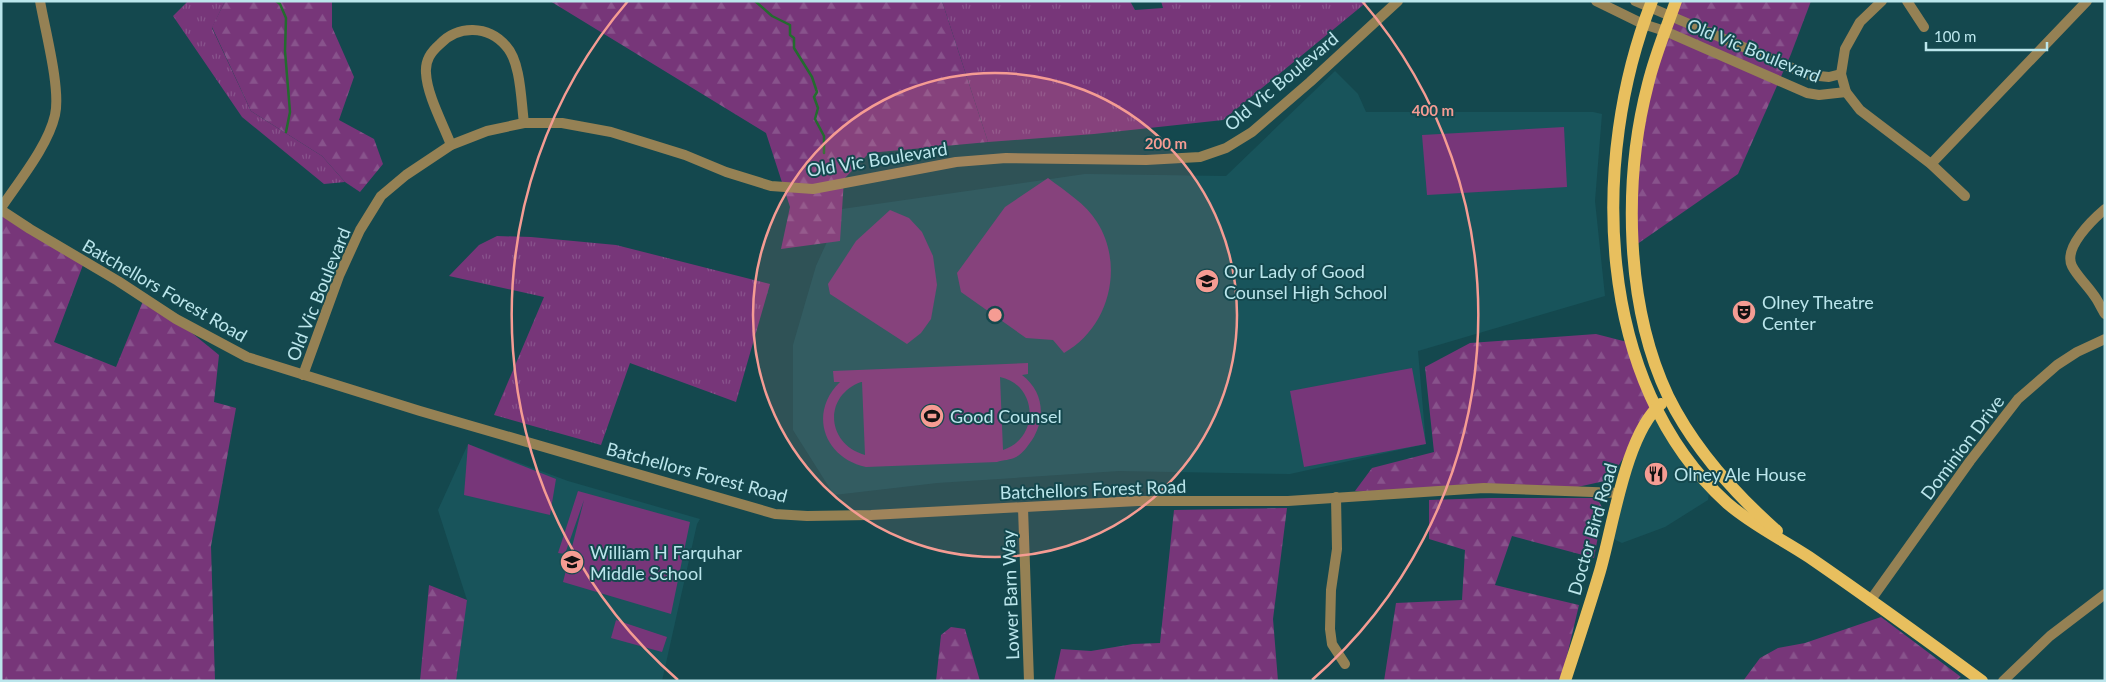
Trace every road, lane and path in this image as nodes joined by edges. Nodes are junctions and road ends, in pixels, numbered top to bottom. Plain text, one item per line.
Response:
1 (40, 1) edge
2 (1398, 1) edge
3 (1596, 1) edge
4 (1635, 1) edge
5 (1676, 1) edge
6 (1882, 1) edge
7 (1908, 1) edge
8 (2087, 1) edge
9 (1651, 4) edge
10 (1671, 15) junction
11 (1643, 24) junction
12 (1924, 27) dead end
13 (1665, 31) junction
14 (1796, 69) junction
15 (1841, 74) junction
16 (1790, 86) junction
17 (1846, 92) junction
18 (524, 123) junction
19 (451, 145) junction
20 (1931, 164) junction
21 (1965, 196) dead end
22 (1, 209) edge
23 (2105, 209) edge
24 (2105, 314) edge
25 (2105, 338) edge
26 (303, 375) junction
27 (1669, 397) junction
28 (1656, 408) junction
29 (1620, 493) junction
30 (1336, 497) junction
31 (1023, 508) junction
32 (1808, 557) junction
33 (2105, 594) edge
34 (1870, 601) junction
35 (1344, 664) dead end
36 (1029, 681) edge
37 (1565, 681) edge
38 (1982, 681) edge
39 (2004, 681) edge

1 - 22 street
2 - 18 street, Old Vic Boulevard
3 - 11 street, Old Vic Boulevard
4 - 9 street, Old Vic Boulevard
5 - 10 main road
6 - 15 street
7 - 12 street
8 - 20 street
9 - 10 street, Old Vic Boulevard
9 - 11 main road
10 - 13 main road
10 - 14 street, Old Vic Boulevard
11 - 13 street, Old Vic Boulevard
11 - 28 main road
13 - 16 street, Old Vic Boulevard
13 - 27 main road
14 - 15 street, Old Vic Boulevard
14 - 16 street
15 - 17 street
16 - 17 street, Old Vic Boulevard
17 - 20 street
18 - 19 street, Old Vic Boulevard
18 - 19 street
19 - 26 street, Old Vic Boulevard
20 - 21 street
22 - 26 street, Batchellors Forest Road
23 - 24 street
25 - 34 street, Dominion Drive
26 - 31 street, Batchellors Forest Road
27 - 28 main road, Doctor Bird Road
27 - 32 main road
28 - 29 main road, Doctor Bird Road
28 - 32 main road
29 - 30 street, Batchellors Forest Road
29 - 37 main road, Doctor Bird Road
30 - 31 street, Batchellors Forest Road
30 - 35 street
31 - 36 street, Lower Barn Way
32 - 34 main road
33 - 39 street
34 - 38 main road

